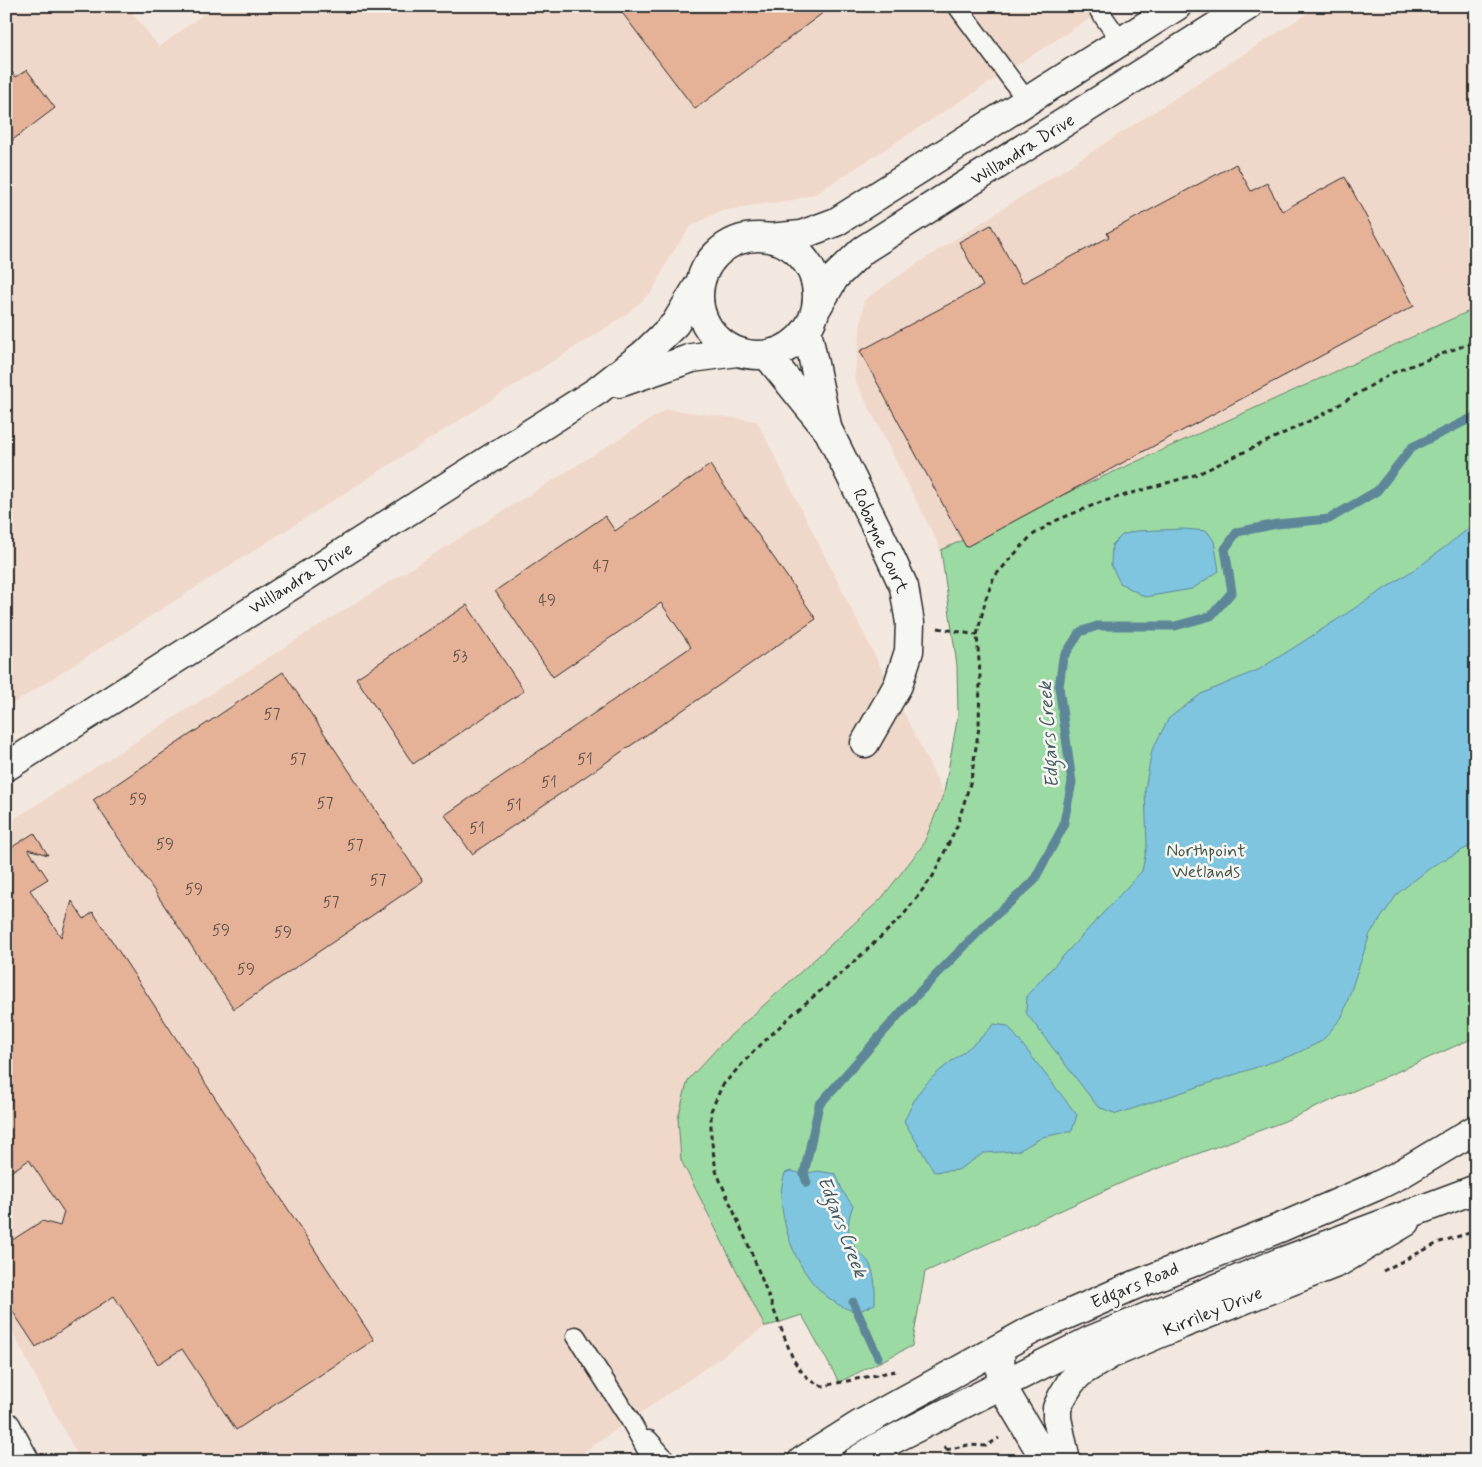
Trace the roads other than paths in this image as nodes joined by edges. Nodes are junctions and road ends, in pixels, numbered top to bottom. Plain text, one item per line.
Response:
1 (957, 6) edge
2 (1096, 6) edge
3 (1177, 6) edge
4 (1248, 6) edge
5 (1120, 42) junction
6 (1027, 101) junction
7 (769, 238) junction
8 (701, 281) junction
9 (811, 320) junction
10 (738, 352) junction
11 (767, 355) junction
12 (597, 391) junction
13 (829, 432) junction
14 (865, 743) dead end
15 (6, 767) edge
16 (1476, 1129) edge
17 (1476, 1189) edge
18 (1430, 1206) junction
19 (576, 1336) dead end
20 (1000, 1348) junction
21 (1001, 1385) junction
22 (630, 1420) junction
23 (6, 1426) edge
24 (24, 1461) edge
25 (653, 1461) edge
26 (667, 1461) edge
27 (802, 1461) edge
28 (856, 1461) edge
29 (1046, 1461) edge
30 (1066, 1461) edge

1 - 6 lane
2 - 5 lane
3 - 5 street
4 - 9 street, Willandra Drive
5 - 6 street
6 - 7 street
7 - 8 street
7 - 9 street
8 - 10 street
8 - 12 street, Willandra Drive
9 - 11 street
9 - 13 street
10 - 11 street
10 - 12 street, Willandra Drive
11 - 13 street, Robayne Court
12 - 15 street, Willandra Drive
13 - 14 street, Robayne Court
16 - 20 street, Edgars Road
17 - 18 street, Edgars Road
18 - 21 street, Edgars Road
18 - 30 street, Kirriley Drive
19 - 22 lane
20 - 21 street
20 - 27 street, Edgars Road
21 - 28 street, Edgars Road
21 - 29 street
22 - 25 lane
22 - 26 lane
23 - 24 street

